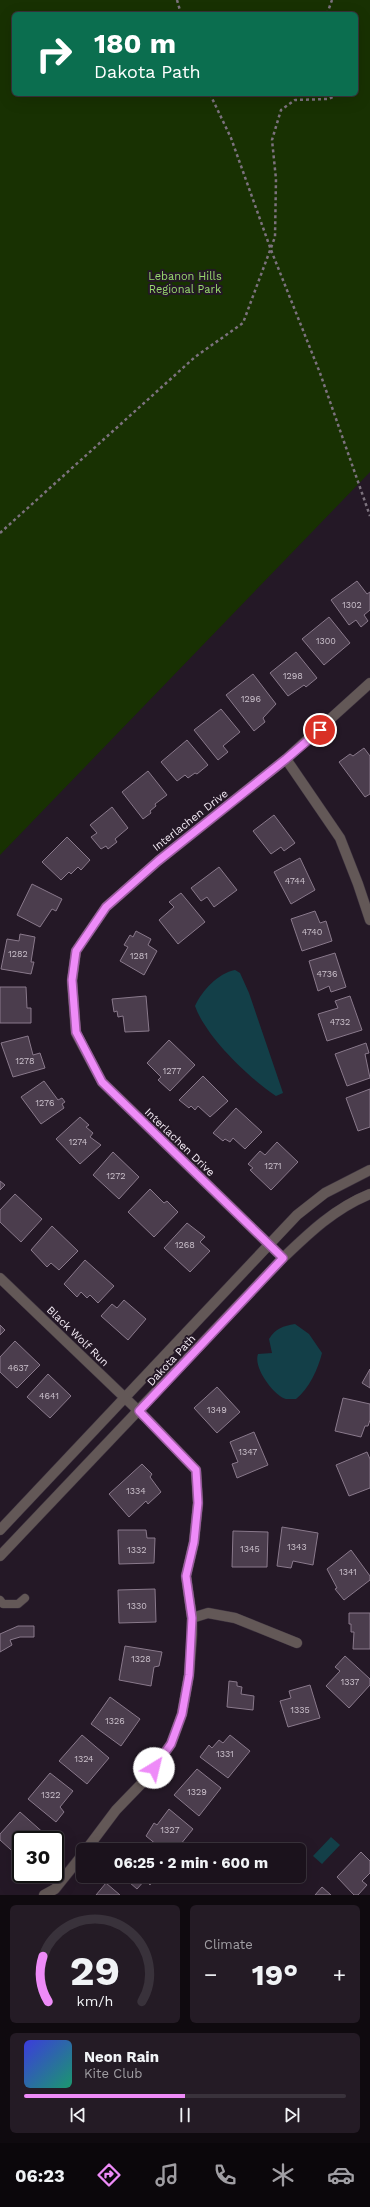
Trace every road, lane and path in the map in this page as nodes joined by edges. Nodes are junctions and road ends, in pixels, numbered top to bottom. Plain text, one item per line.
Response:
1 (177, 0) edge
2 (332, 0) edge
3 (180, 12) edge
4 (328, 12) edge
5 (211, 96) edge
6 (335, 96) edge
7 (271, 250) junction
8 (370, 516) edge
9 (0, 533) edge
10 (370, 683) edge
11 (286, 759) junction
12 (370, 920) edge
13 (370, 1170) edge
14 (370, 1194) edge
15 (269, 1244) junction
16 (283, 1258) junction
17 (0, 1278) edge
18 (124, 1397) junction
19 (139, 1411) junction
20 (0, 1530) edge
21 (0, 1556) edge
22 (25, 1598) dead end
23 (0, 1600) edge
24 (192, 1618) junction
25 (297, 1643) dead end
26 (91, 1843) edge
27 (76, 1863) edge
28 (44, 1895) edge

1 - 3 path
2 - 4 path
5 - 7 path
6 - 7 path
7 - 8 path
7 - 9 path
10 - 11 street, Interlachen Drive
11 - 12 street
11 - 15 street, Interlachen Drive
13 - 15 street, Dakota Path
14 - 16 street, Dakota Path
15 - 16 street, Interlachen Drive
15 - 18 street, Dakota Path
16 - 19 street, Dakota Path
17 - 18 street, Black Wolf Run
18 - 19 street, Black Wolf Run
18 - 20 street, Dakota Path
19 - 21 street, Dakota Path
19 - 24 street, Black Wolf Run
22 - 23 lane
24 - 25 street
24 - 26 street, Black Wolf Run
27 - 28 street

